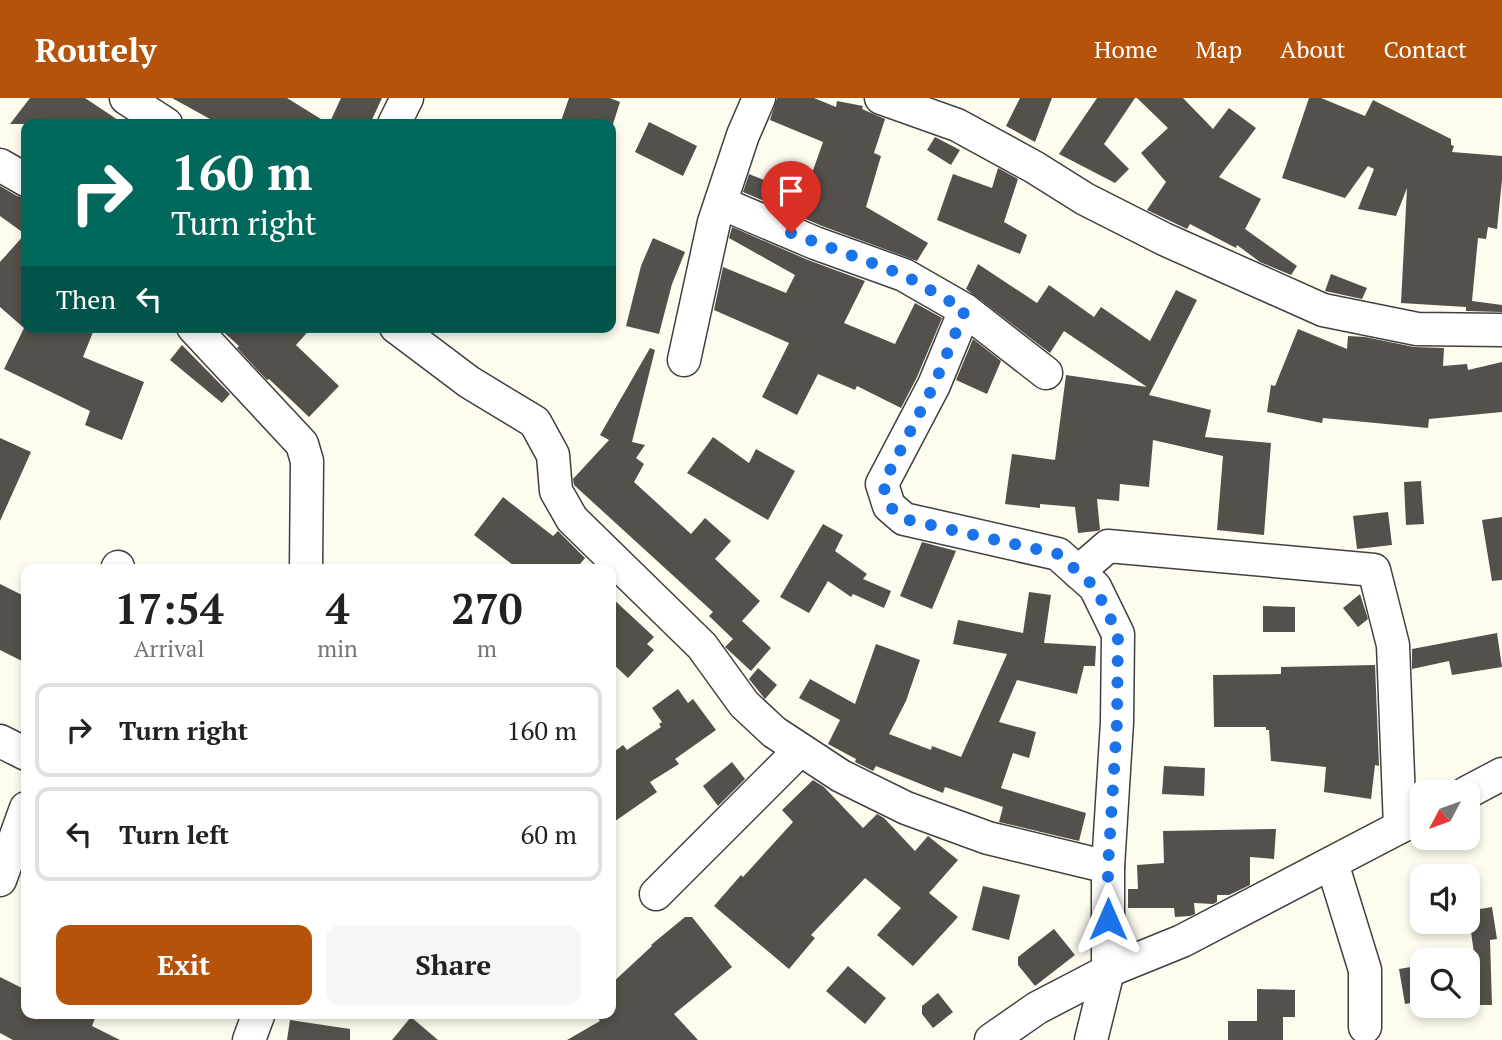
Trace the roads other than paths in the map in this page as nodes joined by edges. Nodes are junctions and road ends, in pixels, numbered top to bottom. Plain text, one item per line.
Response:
1 (126, 98) edge
2 (407, 98) edge
3 (759, 98) edge
4 (881, 98) edge
5 (158, 119) edge
6 (396, 119) edge
7 (0, 165) edge
8 (21, 177) edge
9 (721, 203) junction
10 (965, 310) junction
11 (1502, 330) edge
12 (199, 333) edge
13 (404, 333) edge
14 (684, 360) dead end
15 (1046, 373) dead end
16 (306, 564) edge
17 (1078, 572) junction
18 (0, 741) edge
19 (800, 750) junction
20 (21, 752) edge
21 (1502, 774) edge
22 (1480, 786) edge
23 (1410, 802) edge
24 (21, 822) edge
25 (1410, 822) edge
26 (1332, 863) junction
27 (1108, 867) junction
28 (0, 880) edge
29 (656, 894) dead end
30 (1108, 971) junction
31 (257, 1019) edge
32 (1365, 1027) dead end
33 (249, 1040) edge
34 (991, 1040) edge
35 (1091, 1040) edge

1 - 5 street
2 - 6 street
3 - 9 street
4 - 11 street
7 - 8 street
9 - 10 street
9 - 14 street
10 - 15 street
10 - 17 street
12 - 16 street
13 - 19 street
17 - 23 street
17 - 27 street
18 - 20 street
19 - 27 street
19 - 29 street
21 - 22 street
24 - 28 street
25 - 26 street
26 - 30 street
26 - 32 street
27 - 30 street
30 - 34 street
30 - 35 street
31 - 33 street

